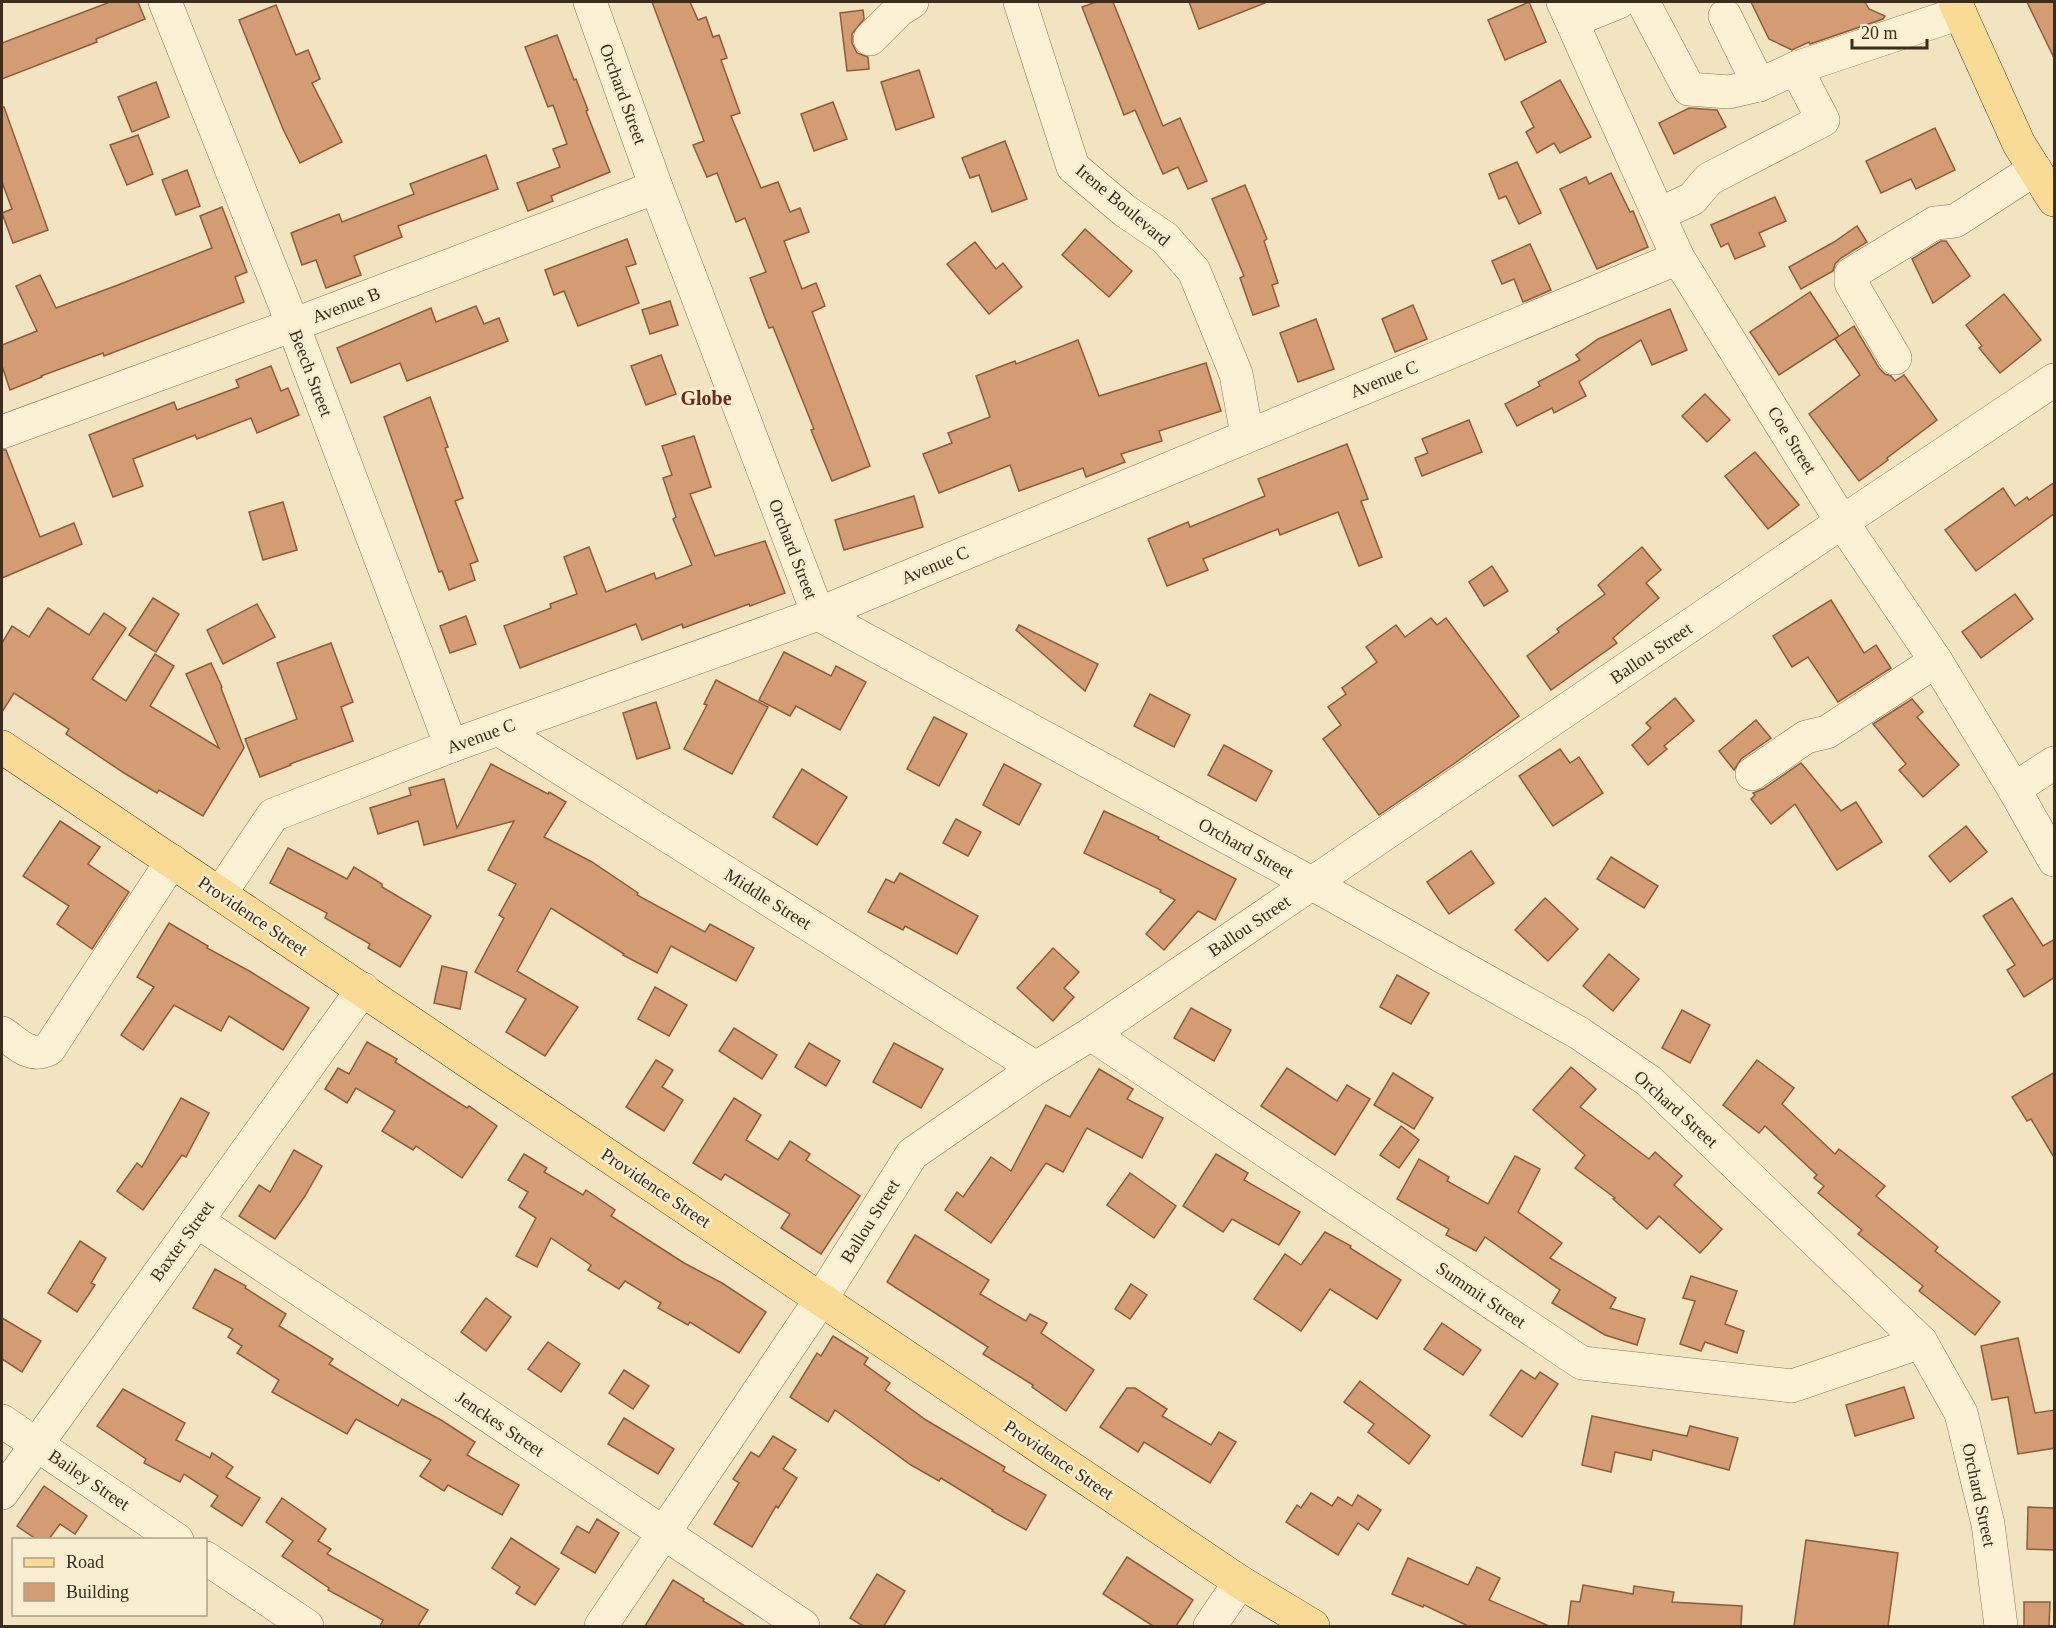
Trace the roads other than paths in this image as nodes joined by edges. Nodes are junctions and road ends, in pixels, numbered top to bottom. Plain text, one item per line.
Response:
1 (165, 2) edge
2 (590, 2) edge
3 (912, 2) edge
4 (1020, 2) edge
5 (1619, 2) edge
6 (1643, 2) edge
7 (1958, 7) edge
8 (1568, 11) edge
9 (1725, 16) dead end
10 (870, 39) dead end
11 (1796, 68) junction
12 (1759, 85) junction
13 (2035, 170) junction
14 (656, 187) junction
15 (2055, 200) edge
16 (1659, 214) junction
17 (1678, 258) junction
18 (294, 325) junction
19 (1895, 358) dead end
20 (2055, 380) edge
21 (2, 432) edge
22 (1247, 435) junction
23 (1842, 522) junction
24 (818, 614) junction
25 (1936, 661) junction
26 (500, 730) junction
27 (451, 746) junction
28 (2, 747) edge
29 (2055, 763) edge
30 (1752, 774) dead end
31 (2014, 789) junction
32 (2055, 860) edge
33 (172, 861) junction
34 (1311, 883) junction
35 (220, 894) junction
36 (363, 989) junction
37 (2, 1033) edge
38 (1091, 1034) junction
39 (1036, 1068) junction
40 (197, 1221) junction
41 (821, 1299) junction
42 (1921, 1342) junction
43 (2, 1421) edge
44 (36, 1445) junction
45 (2, 1493) edge
46 (664, 1534) junction
47 (176, 1538) edge
48 (207, 1559) edge
49 (1240, 1582) junction
50 (307, 1626) edge
51 (601, 1626) edge
52 (803, 1626) edge
53 (1210, 1626) edge
54 (1313, 1626) edge
55 (2001, 1626) edge

1 - 18 street, Beech Street
2 - 14 street, Orchard Street
3 - 10 street
4 - 22 street, Irene Boulevard
5 - 8 street
6 - 12 street
7 - 11 street
7 - 13 main road
8 - 16 street, Coe Street
9 - 12 street
11 - 12 street
11 - 16 street
13 - 15 main road
13 - 19 street
14 - 18 street, Avenue B
14 - 24 street, Orchard Street
16 - 17 street, Coe Street
17 - 22 street, Avenue C
17 - 23 street, Coe Street
18 - 21 street, Avenue B
18 - 27 street, Beech Street
20 - 23 street, Ballou Street
22 - 24 street, Avenue C
23 - 25 street, Coe Street
23 - 34 street, Ballou Street
24 - 26 street, Avenue C
24 - 34 street, Orchard Street
25 - 30 street
25 - 31 street, Coe Street
26 - 27 street, Avenue C
26 - 39 street, Middle Street
27 - 35 street, Avenue C
28 - 33 main road, Providence Street
29 - 31 street
31 - 32 street, Coe Street
33 - 35 main road, Providence Street
33 - 37 street
34 - 38 street, Ballou Street
34 - 42 street, Orchard Street
35 - 36 main road, Providence Street
36 - 40 street, Baxter Street
36 - 41 main road, Providence Street
38 - 39 street, Ballou Street
38 - 42 street, Summit Street
39 - 41 street, Ballou Street
40 - 44 street, Baxter Street
40 - 46 street, Jenckes Street
41 - 46 street, Ballou Street
41 - 49 main road, Providence Street
42 - 55 street, Orchard Street
43 - 44 street, Bailey Street
44 - 45 street, Baxter Street
44 - 47 street, Bailey Street
46 - 51 street, Ballou Street
46 - 52 street, Jenckes Street
48 - 50 street
49 - 53 street
49 - 54 main road, Providence Street

